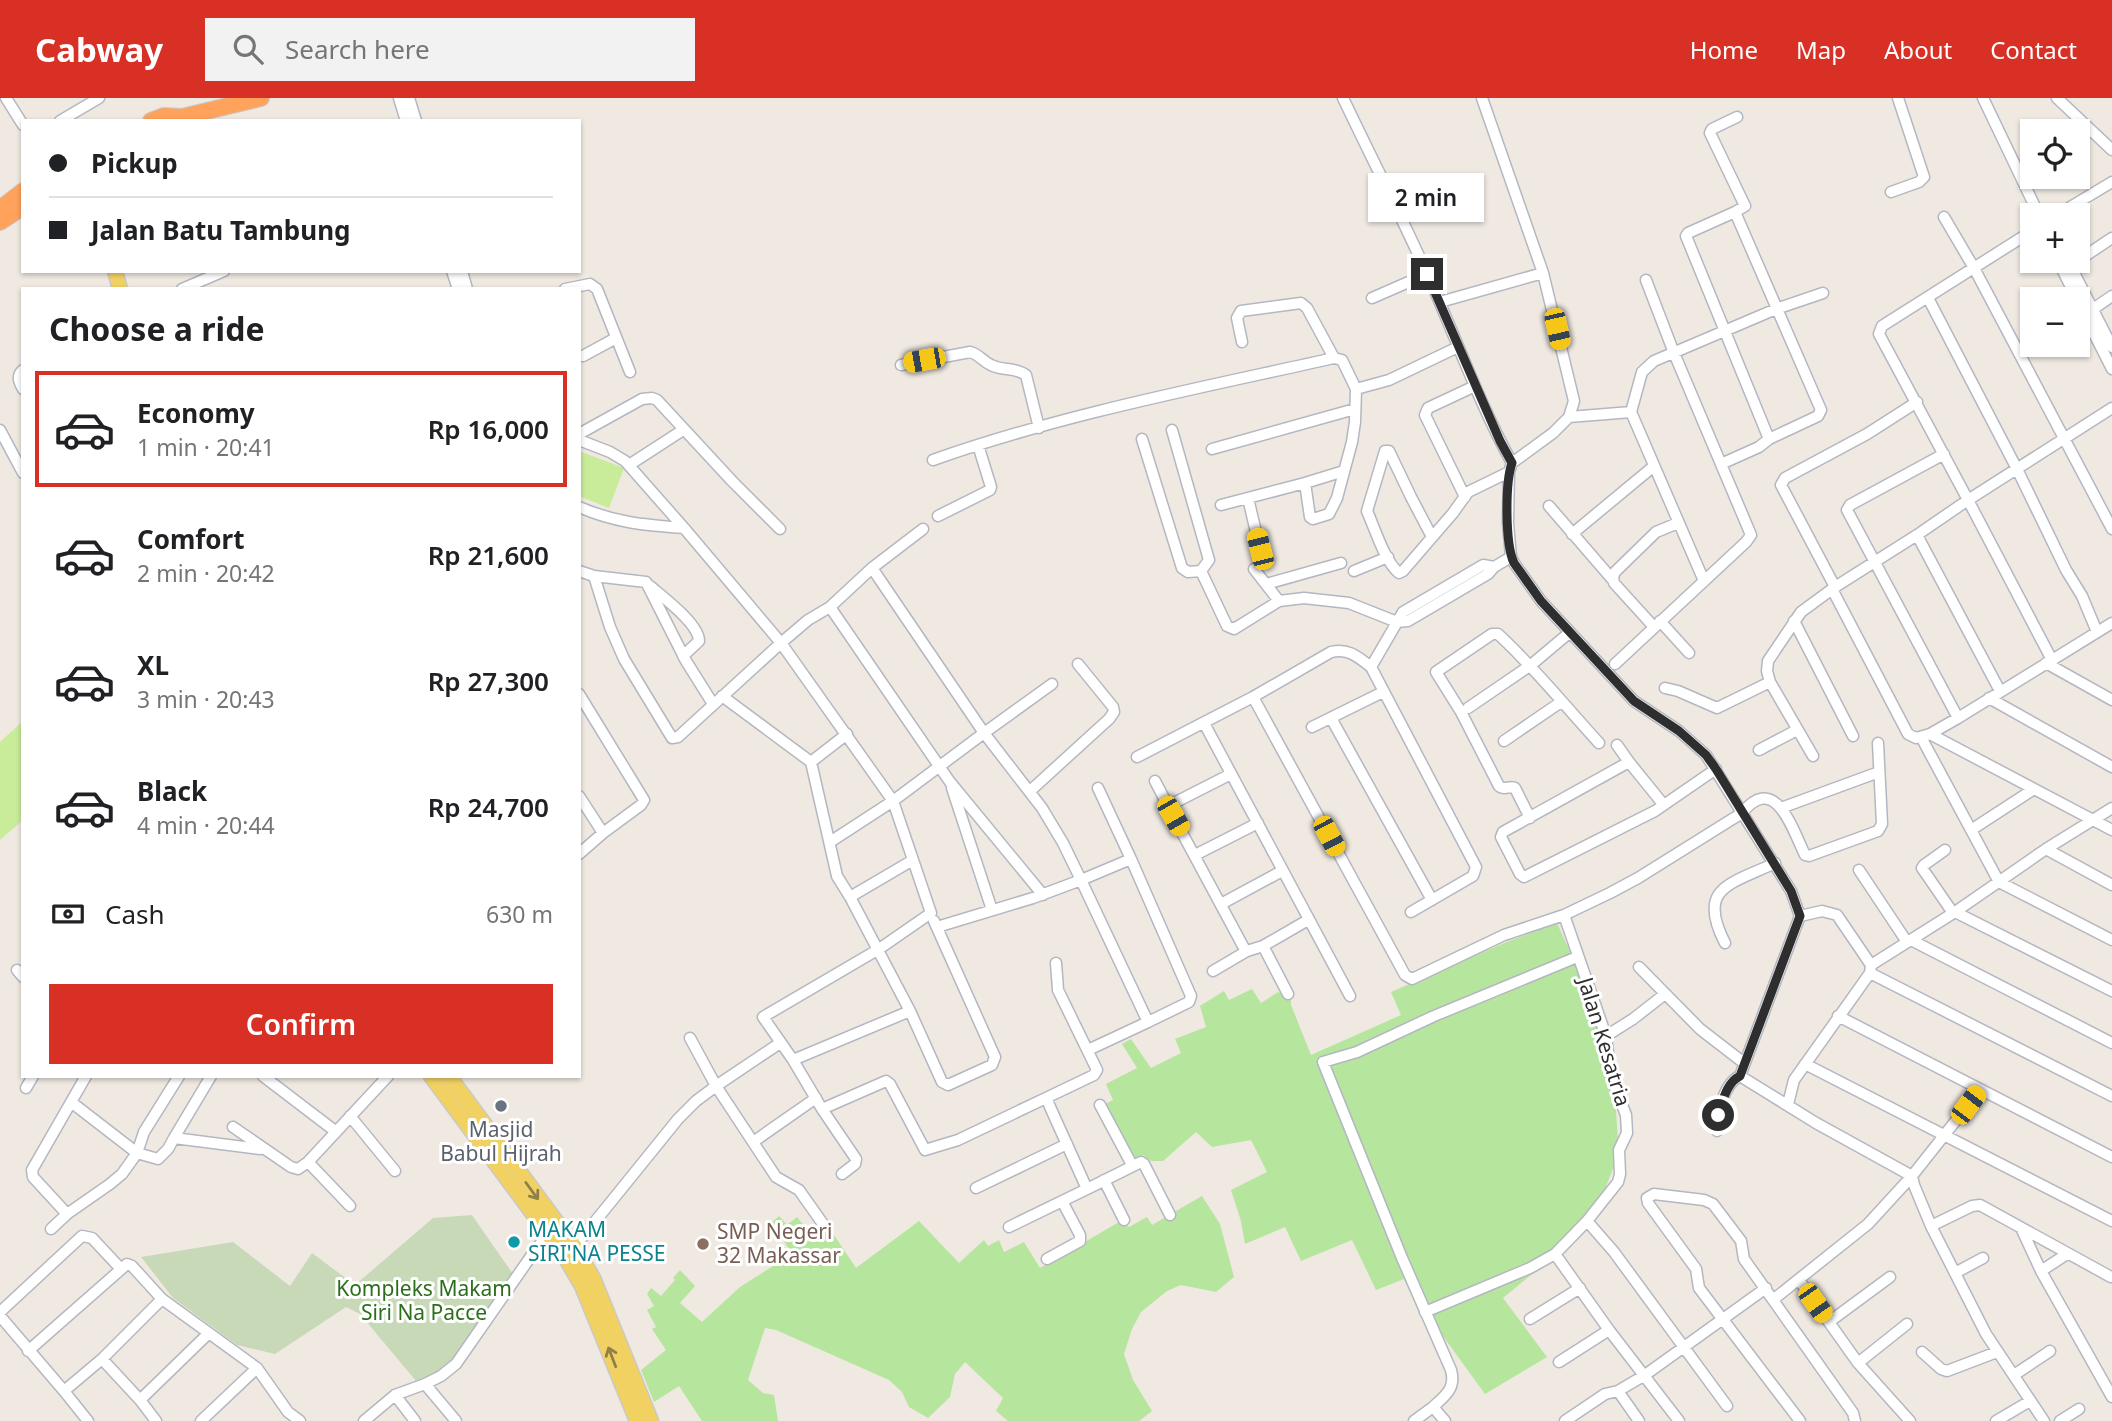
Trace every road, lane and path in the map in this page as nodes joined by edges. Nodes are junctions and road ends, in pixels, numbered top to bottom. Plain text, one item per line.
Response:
1 (6, 98) edge
2 (99, 98) edge
3 (261, 98) edge
4 (399, 98) edge
5 (409, 98) edge
6 (1343, 98) edge
7 (1482, 98) edge
8 (1898, 98) edge
9 (1983, 98) edge
10 (2057, 98) edge
11 (1737, 117) dead end
12 (63, 119) edge
13 (157, 119) edge
14 (180, 119) edge
15 (405, 119) edge
16 (415, 119) edge
17 (21, 122) edge
18 (2112, 150) edge
19 (2112, 182) edge
20 (1891, 192) dead end
21 (21, 193) edge
22 (2034, 203) edge
23 (2077, 203) edge
24 (21, 208) edge
25 (0, 209) edge
26 (1735, 212) junction
27 (1944, 217) dead end
28 (0, 222) edge
29 (2112, 238) edge
30 (2020, 239) edge
31 (2090, 251) edge
32 (1975, 268) junction
33 (219, 273) edge
34 (1543, 273) junction
35 (2074, 273) edge
36 (1427, 274) junction
37 (1646, 280) dead end
38 (187, 287) edge
39 (573, 287) edge
40 (1823, 293) dead end
41 (2112, 296) edge
42 (1372, 298) dead end
43 (1928, 298) junction
44 (1440, 302) junction
45 (1776, 309) junction
46 (2093, 309) junction
47 (2090, 326) edge
48 (1725, 330) junction
49 (616, 338) junction
50 (1242, 342) dead end
51 (2112, 346) edge
52 (1458, 347) junction
53 (1674, 353) junction
54 (581, 356) edge
55 (1334, 358) junction
56 (901, 365) dead end
57 (2112, 369) edge
58 (630, 372) dead end
59 (1475, 386) junction
60 (1356, 389) junction
61 (1917, 402) junction
62 (2112, 408) edge
63 (1355, 409) junction
64 (1631, 412) junction
65 (1569, 417) junction
66 (1039, 428) junction
67 (0, 430) edge
68 (684, 430) junction
69 (1172, 430) dead end
70 (581, 433) edge
71 (2065, 436) junction
72 (1142, 439) dead end
73 (1769, 439) junction
74 (581, 441) edge
75 (978, 445) junction
76 (1212, 449) dead end
77 (1944, 454) junction
78 (933, 460) dead end
79 (1721, 464) junction
80 (629, 465) junction
81 (1654, 466) junction
82 (1511, 468) junction
83 (21, 469) edge
84 (2017, 469) junction
85 (1344, 471) junction
86 (1305, 482) junction
87 (1465, 497) junction
88 (1248, 498) junction
89 (1968, 500) junction
90 (1221, 505) dead end
91 (1549, 506) dead end
92 (581, 508) edge
93 (938, 516) dead end
94 (1678, 523) junction
95 (684, 528) junction
96 (780, 529) dead end
97 (923, 529) dead end
98 (2112, 529) edge
99 (1572, 534) junction
100 (1917, 535) junction
101 (1432, 537) junction
102 (1260, 549) dead end
103 (1388, 557) junction
104 (1511, 557) junction
105 (1874, 562) junction
106 (1342, 563) dead end
107 (872, 568) junction
108 (1255, 569) dead end
109 (581, 571) edge
110 (1201, 571) junction
111 (1354, 571) dead end
112 (594, 576) junction
113 (1612, 579) junction
114 (1704, 581) junction
115 (646, 582) junction
116 (1266, 583) junction
117 (1833, 588) junction
118 (1279, 601) junction
119 (830, 607) junction
120 (1794, 621) junction
121 (1396, 622) junction
122 (1657, 624) junction
123 (2107, 629) edge
124 (1569, 633) junction
125 (781, 643) junction
126 (1689, 653) dead end
127 (683, 656) junction
128 (2049, 662) junction
129 (1078, 664) dead end
130 (1615, 664) dead end
131 (1531, 665) junction
132 (1371, 667) junction
133 (1770, 682) junction
134 (1052, 684) dead end
135 (1665, 688) dead end
136 (2000, 691) junction
137 (1383, 692) junction
138 (722, 696) junction
139 (581, 697) edge
140 (1253, 697) junction
141 (1989, 698) junction
142 (2112, 700) edge
143 (1561, 702) junction
144 (713, 704) junction
145 (1468, 708) dead end
146 (1331, 718) junction
147 (1958, 718) junction
148 (1203, 723) junction
149 (1311, 727) dead end
150 (1797, 730) junction
151 (984, 733) junction
152 (847, 734) junction
153 (1926, 735) junction
154 (1853, 736) dead end
155 (1504, 741) dead end
156 (1599, 743) dead end
157 (1878, 743) dead end
158 (1617, 744) dead end
159 (1759, 750) dead end
160 (1813, 756) dead end
161 (1138, 757) dead end
162 (811, 762) junction
163 (1629, 762) junction
164 (940, 766) junction
165 (2112, 767) edge
166 (1716, 769) junction
167 (1879, 772) junction
168 (1231, 774) junction
169 (1155, 781) dead end
170 (950, 782) junction
171 (1098, 788) dead end
172 (2034, 789) junction
173 (1030, 791) junction
174 (581, 799) edge
175 (893, 801) junction
176 (1663, 804) junction
177 (1168, 806) junction
178 (1782, 808) junction
179 (2112, 808) edge
180 (1742, 813) junction
181 (1530, 818) junction
182 (2094, 820) junction
183 (1258, 823) junction
184 (1972, 830) junction
185 (2112, 830) edge
186 (603, 834) junction
187 (830, 842) junction
188 (2046, 849) junction
189 (1945, 850) dead end
190 (581, 852) edge
191 (1195, 855) junction
192 (1131, 859) junction
193 (913, 860) junction
194 (1775, 863) junction
195 (1859, 870) dead end
196 (1282, 871) junction
197 (1081, 880) junction
198 (1999, 882) junction
199 (2112, 885) edge
200 (1043, 895) junction
201 (850, 897) junction
202 (1432, 900) junction
203 (1221, 904) junction
204 (992, 910) junction
205 (1411, 912) dead end
206 (931, 913) junction
207 (1954, 913) junction
208 (1564, 915) junction
209 (1800, 916) junction
210 (1308, 920) junction
211 (937, 927) junction
212 (2112, 940) edge
213 (1909, 941) junction
214 (1725, 943) dead end
215 (1263, 946) junction
216 (879, 949) junction
217 (1247, 951) junction
218 (1577, 957) junction
219 (1056, 963) dead end
220 (1640, 967) dead end
221 (1870, 969) junction
222 (1213, 971) dead end
223 (2112, 991) edge
224 (1289, 994) dead end
225 (1665, 994) junction
226 (1350, 996) dead end
227 (911, 1012) junction
228 (1838, 1016) junction
229 (1148, 1022) junction
230 (1606, 1036) junction
231 (690, 1038) dead end
232 (780, 1043) junction
233 (2112, 1043) edge
234 (1088, 1051) junction
235 (793, 1060) junction
236 (1744, 1063) junction
237 (1805, 1064) junction
238 (1740, 1076) junction
239 (32, 1078) edge
240 (85, 1078) edge
241 (178, 1078) edge
242 (210, 1078) edge
243 (266, 1078) edge
244 (386, 1078) edge
245 (435, 1078) edge
246 (450, 1078) edge
247 (716, 1086) junction
248 (26, 1088) dead end
249 (1980, 1090) junction
250 (2112, 1096) edge
251 (1046, 1098) junction
252 (71, 1102) junction
253 (819, 1103) junction
254 (1788, 1104) junction
255 (1100, 1105) dead end
256 (350, 1116) junction
257 (233, 1127) dead end
258 (335, 1130) junction
259 (1717, 1131) dead end
260 (1945, 1136) junction
261 (174, 1138) junction
262 (754, 1142) junction
263 (1067, 1144) junction
264 (264, 1149) junction
265 (137, 1153) junction
266 (2112, 1157) edge
267 (308, 1162) junction
268 (1132, 1166) junction
269 (395, 1171) dead end
270 (842, 1174) dead end
271 (513, 1175) junction
272 (1913, 1176) junction
273 (1104, 1180) junction
274 (976, 1188) dead end
275 (1087, 1189) junction
276 (1062, 1201) junction
277 (350, 1206) dead end
278 (67, 1214) junction
279 (1170, 1215) dead end
280 (1124, 1220) dead end
281 (2112, 1221) edge
282 (1587, 1222) junction
283 (823, 1224) dead end
284 (1931, 1226) junction
285 (1009, 1227) dead end
286 (51, 1229) dead end
287 (552, 1229) junction
288 (2022, 1230) junction
289 (570, 1252) junction
290 (1555, 1254) junction
291 (2067, 1254) junction
292 (1983, 1258) dead end
293 (1048, 1259) dead end
294 (121, 1269) junction
295 (2041, 1271) junction
296 (1955, 1273) junction
297 (1890, 1277) dead end
298 (2112, 1277) edge
299 (1799, 1280) junction
300 (1580, 1288) junction
301 (1766, 1288) junction
302 (162, 1299) junction
303 (1774, 1299) junction
304 (1425, 1312) junction
305 (0, 1314) edge
306 (1724, 1318) junction
307 (1530, 1319) dead end
308 (1829, 1322) junction
309 (1907, 1324) dead end
310 (1609, 1330) junction
311 (209, 1333) junction
312 (1684, 1346) junction
313 (29, 1351) junction
314 (2050, 1351) dead end
315 (1922, 1352) dead end
316 (1997, 1352) junction
317 (102, 1359) junction
318 (1559, 1362) dead end
319 (1858, 1363) junction
320 (257, 1368) junction
321 (1645, 1374) junction
322 (2014, 1375) junction
323 (628, 1380) junction
324 (425, 1384) junction
325 (64, 1391) junction
326 (1618, 1391) junction
327 (395, 1395) junction
328 (2112, 1397) edge
329 (140, 1400) junction
330 (2030, 1401) junction
331 (1433, 1406) junction
332 (1727, 1406) dead end
333 (2078, 1409) dead end
334 (288, 1412) junction
335 (1570, 1420) edge
336 (88, 1421) edge
337 (156, 1421) edge
338 (201, 1421) edge
339 (278, 1421) edge
340 (300, 1421) edge
341 (364, 1421) edge
342 (415, 1421) edge
343 (456, 1421) edge
344 (637, 1421) edge
345 (651, 1421) edge
346 (1414, 1421) edge
347 (1445, 1421) edge
348 (1639, 1421) edge
349 (1679, 1421) edge
350 (1800, 1421) edge
351 (1855, 1421) edge
352 (1910, 1421) edge
353 (1996, 1421) edge
354 (2044, 1421) edge
355 (2060, 1421) edge

1 - 17 street
2 - 12 street
3 - 14 highway
4 - 15 street
5 - 16 street
6 - 36 street
7 - 34 street
8 - 20 street
9 - 22 street
10 - 18 street
11 - 26 street
13 - 14 highway
19 - 23 street
21 - 25 highway
24 - 28 highway
26 - 45 street
26 - 48 street
27 - 32 street
29 - 31 street
30 - 32 street
32 - 43 street
32 - 71 street
33 - 38 street
34 - 44 street
34 - 65 street
35 - 46 street
36 - 42 street
36 - 44 street
37 - 53 street
39 - 49 street
40 - 45 street
41 - 46 street
43 - 61 street
43 - 84 street
44 - 52 street
45 - 48 street
45 - 73 street
46 - 51 street
47 - 57 street
48 - 53 street
48 - 73 street
49 - 54 street
49 - 58 street
50 - 55 street
52 - 59 street
52 - 60 street
53 - 64 street
53 - 79 street
55 - 60 street
55 - 66 street
56 - 66 street
59 - 82 street
59 - 87 street
60 - 63 street
61 - 77 street
61 - 117 street
62 - 71 street
63 - 76 street
63 - 85 street
64 - 65 street
64 - 81 street
65 - 82 street
66 - 75 street
67 - 83 street
68 - 70 street
68 - 80 street
68 - 96 street
69 - 110 street
71 - 84 street
71 - 98 street
72 - 110 street
73 - 79 street
74 - 80 street
75 - 78 street
75 - 93 street
77 - 89 street
77 - 105 street
79 - 114 street
80 - 95 street
81 - 94 street
81 - 99 street
82 - 87 street
82 - 104 street
84 - 89 street
84 - 123 street
85 - 86 street
85 - 86 street
86 - 88 street
87 - 101 street
88 - 90 street
88 - 102 street
89 - 100 street
89 - 128 street
91 - 99 street
92 - 95 street
94 - 113 street
94 - 114 street
95 - 125 street
97 - 107 street
99 - 113 street
100 - 105 street
100 - 136 street
101 - 103 street
101 - 103 street
103 - 111 street
104 - 121 street
104 - 124 street
105 - 117 street
105 - 147 street
106 - 116 street
107 - 119 street
107 - 151 street
108 - 116 street
109 - 112 street
110 - 118 street
112 - 115 street
112 - 144 street
113 - 122 street
114 - 122 street
115 - 127 street
115 - 127 street
116 - 118 street
117 - 120 street
117 - 153 street
118 - 121 street
119 - 125 street
119 - 164 street
120 - 133 street
120 - 154 street
121 - 132 street
122 - 126 street
122 - 130 street
123 - 128 street
124 - 131 street
124 - 166 street
125 - 138 street
125 - 152 street
127 - 144 street
128 - 136 street
128 - 142 street
129 - 173 street
131 - 143 street
131 - 145 street
131 - 181 street
132 - 137 street
132 - 140 street
133 - 135 street
133 - 150 street
134 - 151 street
136 - 141 street
137 - 146 street
137 - 202 street
138 - 144 street
138 - 162 street
139 - 186 street
140 - 148 street
140 - 208 street
141 - 147 street
141 - 165 street
143 - 155 street
143 - 156 street
146 - 149 street
146 - 202 street
147 - 153 street
148 - 161 street
148 - 168 street
150 - 159 street
150 - 160 street
151 - 164 street
151 - 173 street
152 - 162 street
152 - 175 street
153 - 172 street
153 - 184 street
157 - 167 street
158 - 163 street
162 - 187 street
163 - 176 street
163 - 181 street
164 - 170 street
164 - 175 street
166 - 176 street
166 - 180 street
167 - 178 street
167 - 178 street
168 - 177 street
168 - 183 street
169 - 177 street
170 - 200 street
170 - 204 street
171 - 192 street
172 - 182 street
172 - 184 street
173 - 197 street
174 - 186 street
175 - 187 street
175 - 193 street
176 - 181 street
177 - 191 street
178 - 180 street
179 - 182 street
180 - 194 street
180 - 208 street
182 - 185 street
182 - 188 street
183 - 191 street
183 - 196 street
184 - 198 street
186 - 190 street
187 - 201 street
188 - 198 street
188 - 199 street
189 - 207 street
191 - 203 street
192 - 197 street
192 - 229 street
193 - 201 street
193 - 206 street
194 - 209 street
194 - 214 street
195 - 213 street
196 - 203 street
196 - 210 street
197 - 200 street
197 - 229 street
198 - 207 street
198 - 212 street
200 - 204 street
201 - 216 street
202 - 205 street
203 - 217 street
204 - 211 street
206 - 211 street
206 - 216 street
207 - 213 street
207 - 223 street
208 - 218 street, Jalan Kesatria
209 - 221 street
209 - 236 street
210 - 215 street
210 - 226 street
211 - 227 street
213 - 221 street
213 - 233 street
215 - 217 street
215 - 224 street
216 - 227 street
216 - 232 street
217 - 222 street
218 - 230 street, Jalan Kesatria
218 - 304 street
219 - 234 street
220 - 225 street
221 - 228 street
221 - 250 street
225 - 230 street
225 - 236 street
227 - 235 street
228 - 237 street
228 - 249 street
229 - 234 street
230 - 282 street, Jalan Kesatria
231 - 247 street
232 - 235 street
232 - 247 street
234 - 251 street
235 - 253 street
236 - 238 street
237 - 254 street
237 - 260 street
238 - 254 street
238 - 259 street
239 - 248 street
240 - 252 street
241 - 265 street
242 - 261 street
243 - 258 street
244 - 256 street
245 - 271 main road
246 - 271 main road
247 - 262 street
247 - 289 street
249 - 260 street
249 - 266 street
251 - 253 street
251 - 263 street
252 - 265 street
252 - 278 street
253 - 262 street
253 - 270 street
254 - 272 street
255 - 268 street
256 - 258 street
256 - 269 street
257 - 264 street
258 - 267 street
260 - 272 street
260 - 281 street
261 - 264 street
261 - 265 street
262 - 283 street
263 - 274 street
263 - 275 street
264 - 267 street
265 - 278 street
267 - 277 street
268 - 273 street
268 - 279 street
271 - 287 main road
272 - 284 street
272 - 299 street
273 - 275 street
273 - 280 street
275 - 276 street
276 - 285 street
276 - 293 street
278 - 286 street
282 - 290 street, Jalan Kesatria
282 - 312 street
284 - 288 street
284 - 296 street
287 - 289 main road
287 - 324 street
288 - 291 street
288 - 295 street
289 - 323 main road
290 - 300 street
290 - 304 street, Jalan Kesatria
291 - 295 street
291 - 298 street
292 - 296 street
294 - 302 street
294 - 305 street
294 - 313 street
295 - 328 street
296 - 316 street
297 - 308 street
299 - 303 street
299 - 308 street
300 - 307 street
300 - 310 street
301 - 303 street
301 - 306 street
301 - 306 street
302 - 311 street
302 - 317 street
303 - 351 street
304 - 331 street
305 - 313 street
306 - 312 street
306 - 350 street
308 - 319 street
309 - 319 street
310 - 318 street
310 - 321 street
311 - 320 street
311 - 329 street
312 - 321 street
312 - 332 street
313 - 325 street
314 - 322 street
315 - 316 street
316 - 322 street
317 - 325 street
317 - 329 street
319 - 352 street
320 - 334 street
320 - 338 street
321 - 326 street
321 - 349 street
322 - 330 street
323 - 344 main road
323 - 345 main road
324 - 327 street
324 - 343 street
325 - 336 street
326 - 335 street
326 - 348 street
327 - 341 street
327 - 342 street
329 - 337 street
330 - 353 street
330 - 354 street
331 - 346 street
331 - 347 street
333 - 355 street
334 - 339 street
334 - 340 street

